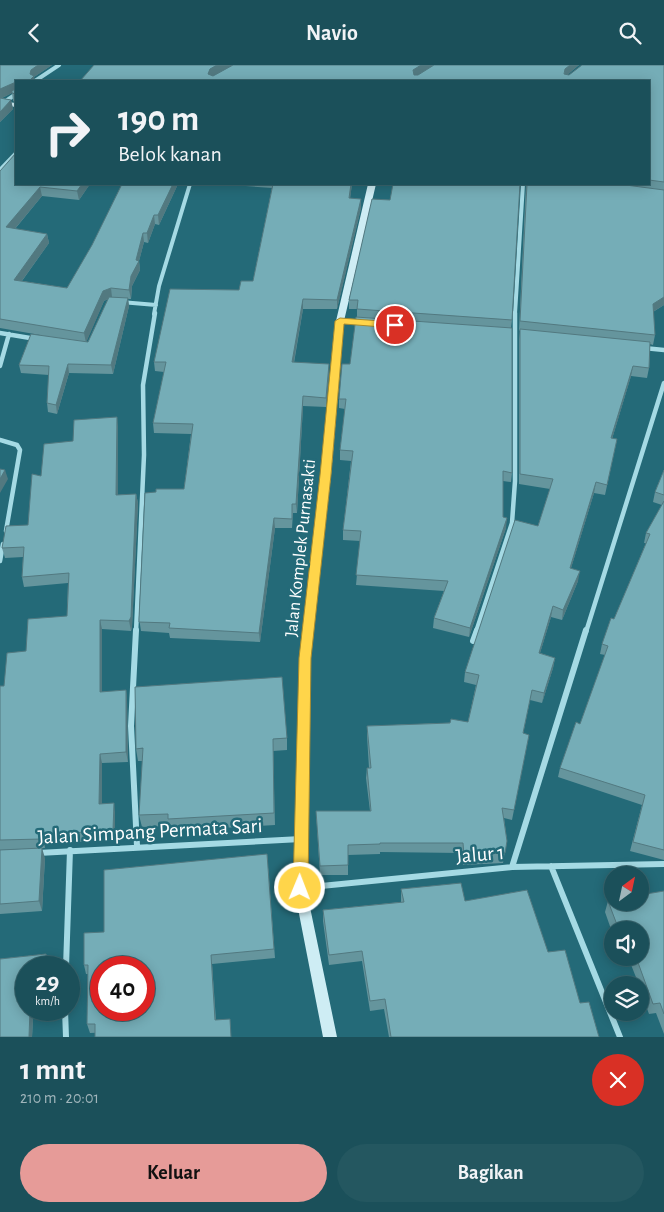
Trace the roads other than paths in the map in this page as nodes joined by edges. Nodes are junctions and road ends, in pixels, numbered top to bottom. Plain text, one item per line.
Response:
1 (59, 65) edge
2 (36, 80) edge
3 (15, 95) edge
4 (1, 103) edge
5 (15, 105) edge
6 (15, 154) edge
7 (0, 170) edge
8 (190, 185) edge
9 (372, 185) edge
10 (523, 185) edge
11 (112, 301) edge
12 (156, 305) junction
13 (340, 321) junction
14 (369, 323) edge
15 (0, 333) edge
16 (505, 333) edge
17 (10, 334) junction
18 (514, 334) junction
19 (523, 335) edge
20 (39, 339) edge
21 (636, 347) edge
22 (664, 350) edge
23 (0, 366) edge
24 (664, 383) edge
25 (0, 440) edge
26 (0, 561) edge
27 (473, 641) edge
28 (302, 839) junction
29 (136, 846) junction
30 (70, 850) junction
31 (30, 854) edge
32 (664, 864) edge
33 (551, 866) junction
34 (512, 867) junction
35 (300, 888) junction
36 (66, 956) edge
37 (65, 1021) edge
38 (66, 1037) edge
39 (330, 1037) edge
40 (620, 1037) edge

1 - 2 street
3 - 4 street
4 - 5 street
6 - 7 street
8 - 12 street
9 - 13 street, Jalan Komplek Purnasakti
10 - 18 street
11 - 12 street
12 - 29 street
13 - 14 street
13 - 28 street, Jalan Komplek Purnasakti
15 - 17 street
16 - 18 street
17 - 20 street
17 - 23 street
18 - 19 street
18 - 27 street
21 - 22 street
24 - 34 street
25 - 26 street
28 - 29 street, Jalan Simpang Permata Sari
28 - 35 street, Jalan Komplek Purnasakti
29 - 30 street, Jalan Simpang Permata Sari
30 - 31 street, Jalan Simpang Permata Sari
30 - 36 street
32 - 33 street, Jalur 1
33 - 34 street, Jalur 1
33 - 40 street
34 - 35 street, Jalur 1
35 - 39 street, Jalan Komplek Purnasakti
37 - 38 street

